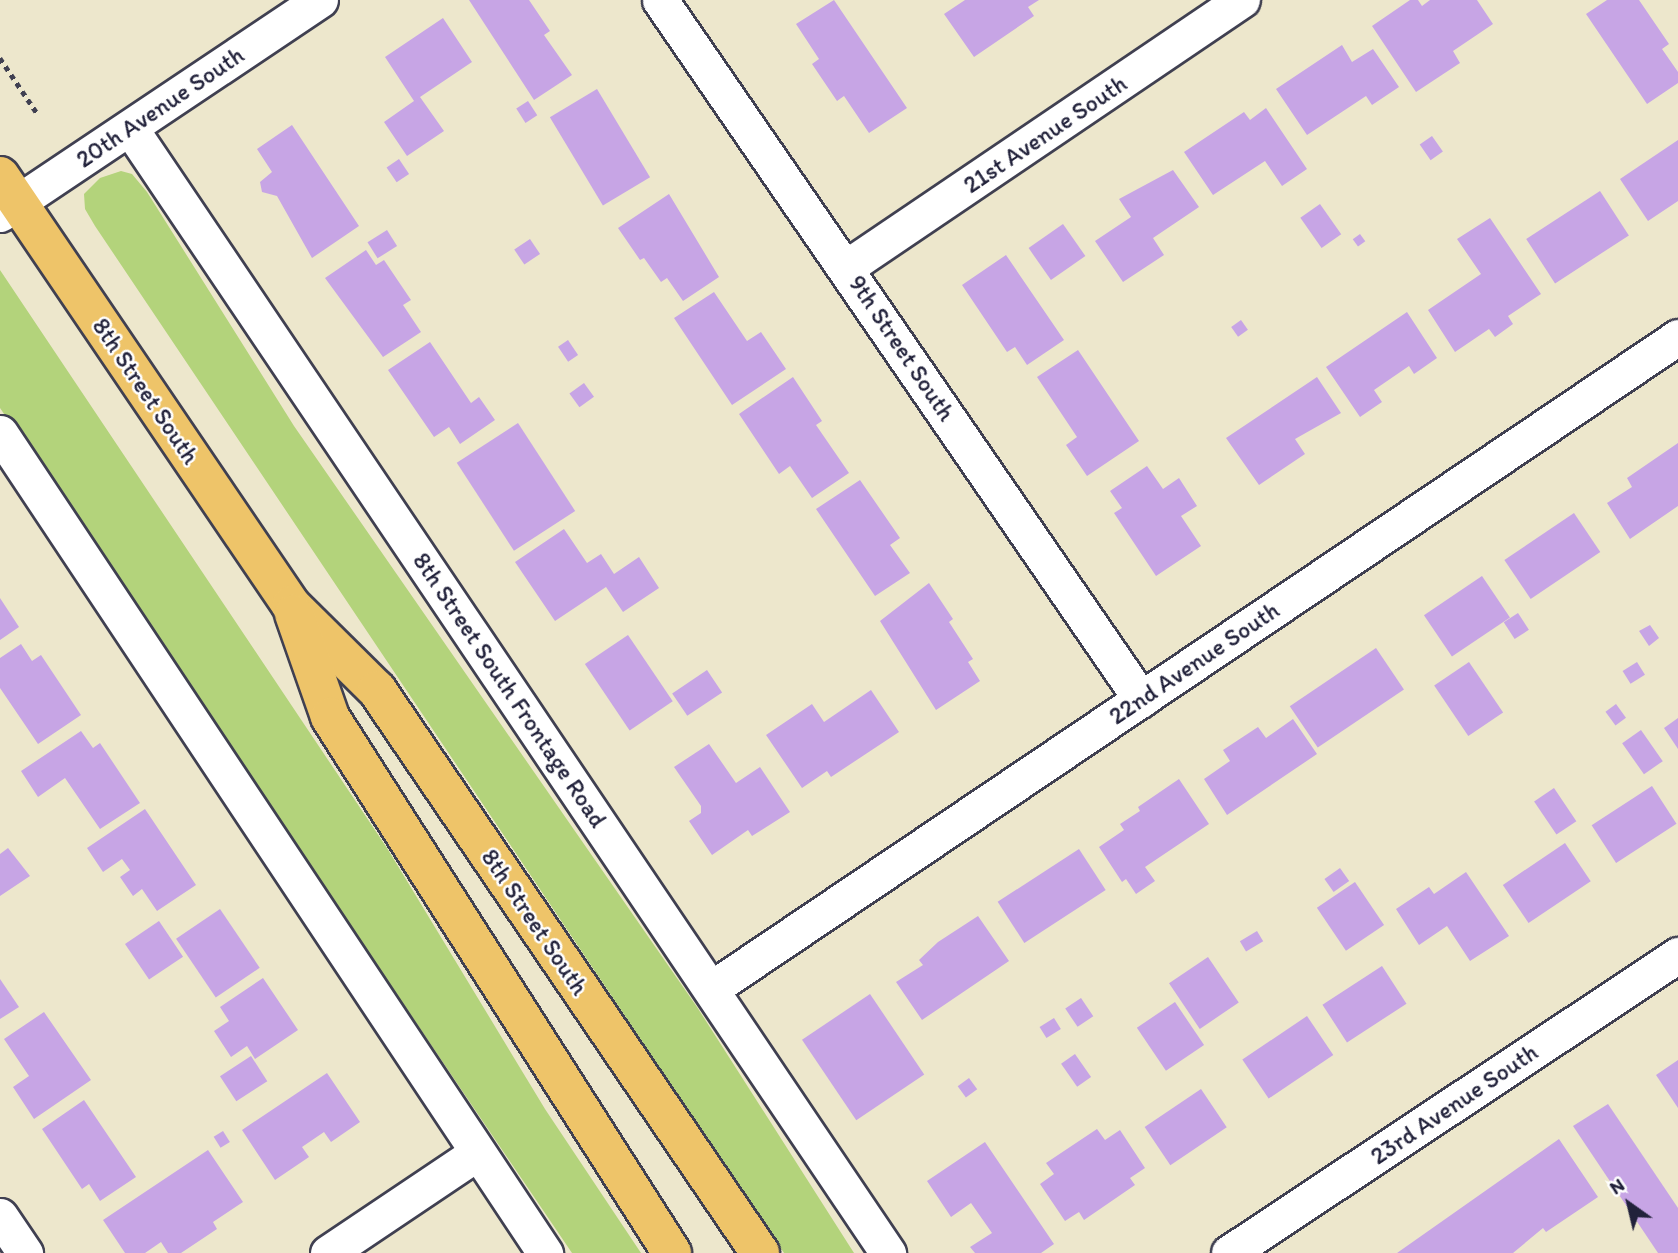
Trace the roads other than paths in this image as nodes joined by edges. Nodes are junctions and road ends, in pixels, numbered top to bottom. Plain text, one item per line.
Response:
1 (320, 0) edge
2 (660, 0) edge
3 (1242, 0) edge
4 (130, 128) junction
5 (6, 197) edge
6 (847, 267) junction
7 (1678, 337) edge
8 (0, 433) edge
9 (291, 605) junction
10 (1141, 699) junction
11 (1678, 955) edge
12 (711, 989) junction
13 (477, 1153) junction
14 (0, 1216) edge
15 (25, 1253) edge
16 (328, 1253) edge
17 (545, 1253) edge
18 (672, 1253) edge
19 (760, 1253) edge
20 (888, 1253) edge
21 (1229, 1253) edge

1 - 4 street, 20th Avenue South
2 - 6 street, 9th Street South
3 - 6 street, 21st Avenue South
4 - 5 street, 20th Avenue South
4 - 12 street, 8th Street South Frontage Road
5 - 9 main road, 8th Street South
6 - 10 street, 9th Street South
7 - 10 street, 22nd Avenue South
8 - 13 street
9 - 18 main road, 8th Street South
9 - 19 main road, 8th Street South
10 - 12 street, 22nd Avenue South
11 - 21 street, 23rd Avenue South
12 - 20 street, 8th Street South Frontage Road
13 - 16 street
13 - 17 street
14 - 15 street

